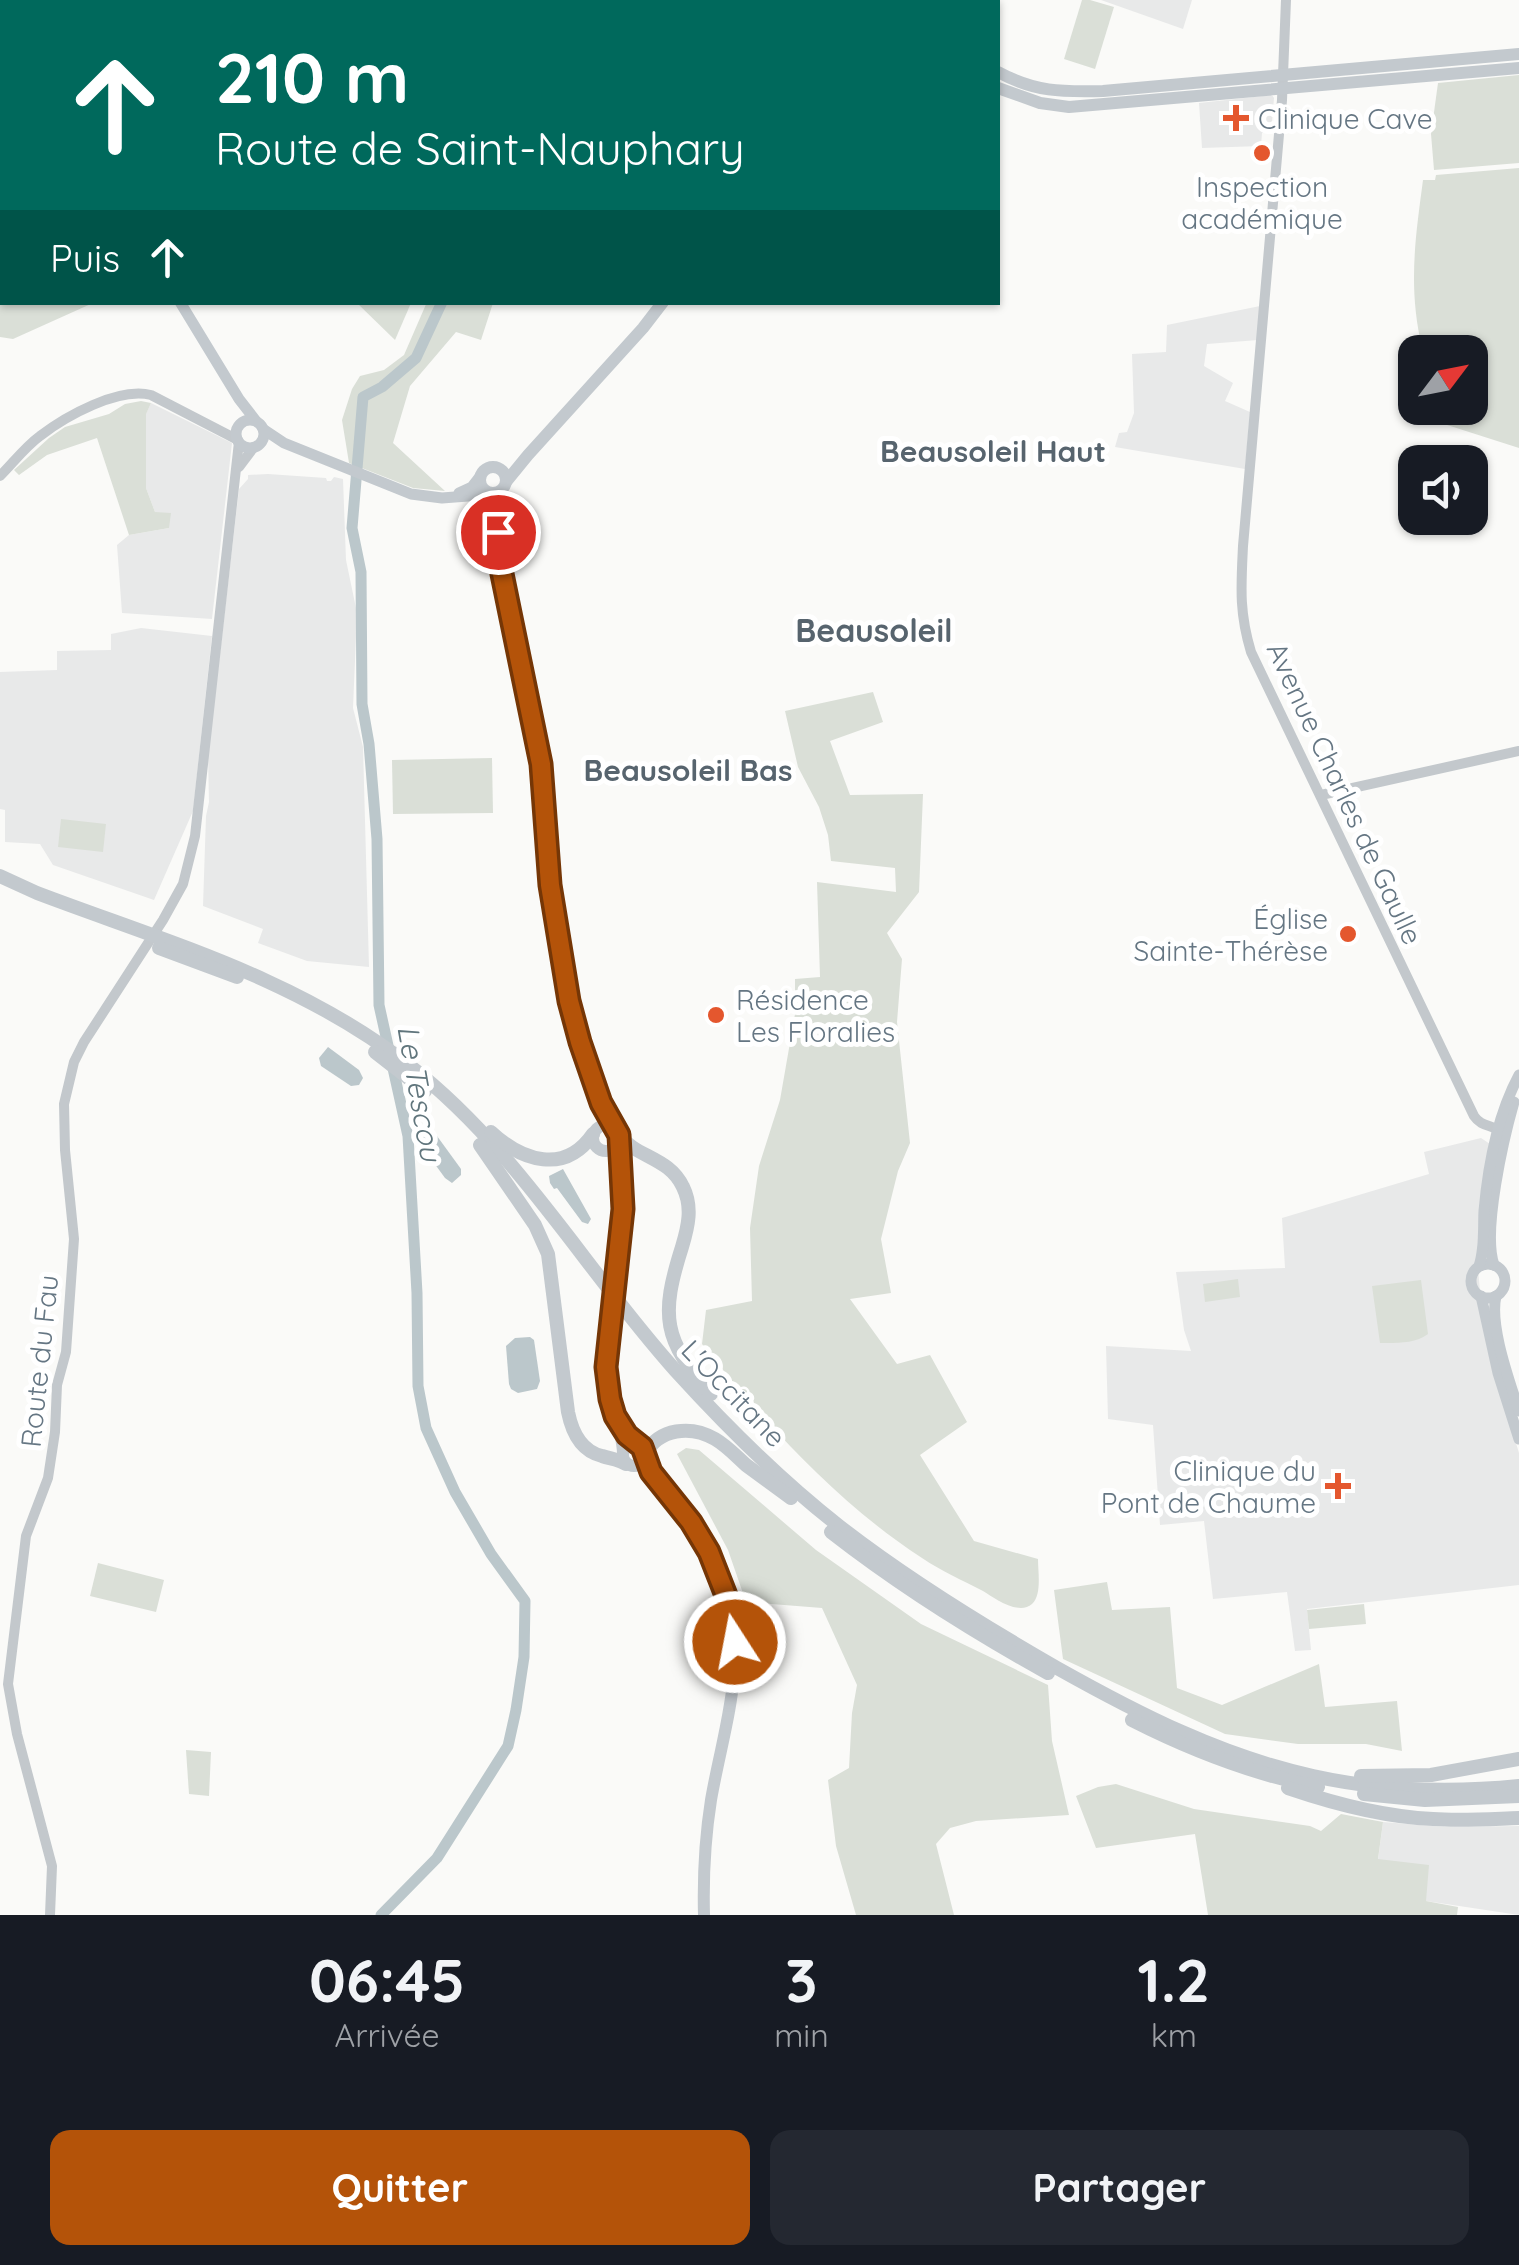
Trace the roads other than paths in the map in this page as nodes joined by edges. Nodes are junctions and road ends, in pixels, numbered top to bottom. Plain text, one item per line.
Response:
1 (1286, 0) edge
2 (1519, 54) edge
3 (1519, 68) edge
4 (1000, 73) edge
5 (1282, 82) junction
6 (1000, 89) edge
7 (182, 305) edge
8 (660, 305) edge
9 (239, 400) junction
10 (240, 425) junction
11 (259, 425) junction
12 (216, 428) junction
13 (238, 441) junction
14 (284, 443) junction
15 (256, 446) junction
16 (528, 454) junction
17 (497, 467) junction
18 (237, 472) junction
19 (0, 476) edge
20 (493, 486) junction
21 (1519, 751) edge
22 (1321, 795) junction
23 (0, 876) edge
24 (0, 886) edge
25 (374, 1045) junction
26 (1519, 1075) edge
27 (418, 1077) junction
28 (1519, 1090) edge
29 (601, 1103) junction
30 (1502, 1131) junction
31 (594, 1132) junction
32 (617, 1135) junction
33 (480, 1145) junction
34 (602, 1151) junction
35 (621, 1172) junction
36 (1494, 1265) junction
37 (1479, 1266) junction
38 (1481, 1296) junction
39 (1496, 1296) junction
40 (1519, 1411) edge
41 (615, 1416) junction
42 (1519, 1439) edge
43 (642, 1452) junction
44 (628, 1461) junction
45 (661, 1486) junction
46 (795, 1495) junction
47 (1519, 1759) edge
48 (1223, 1760) junction
49 (1252, 1760) junction
50 (1519, 1786) edge
51 (1519, 1796) edge
52 (1519, 1818) edge
53 (50, 1915) edge
54 (704, 1915) edge

1 - 5 street, Avenue Charles de Gaulle
2 - 5 main road
3 - 5 main road
4 - 5 main road
5 - 6 main road
5 - 22 street, Avenue Charles de Gaulle
7 - 9 main road
8 - 16 main road
9 - 10 main road
9 - 11 main road
10 - 11 main road
10 - 12 street
10 - 13 main road
11 - 14 main road
11 - 15 main road
12 - 13 street
12 - 19 street
13 - 15 main road
13 - 18 street, Route du Fau
14 - 15 main road
14 - 20 main road
15 - 18 street
16 - 17 main road
16 - 20 main road
17 - 20 main road
17 - 20 main road
18 - 53 street, Route du Fau
20 - 29 main road
21 - 22 street
22 - 30 street, Avenue Charles de Gaulle
23 - 25 highway, L'Occitane
24 - 25 highway, L'Occitane
25 - 27 highway, L'Occitane
26 - 30 main road
27 - 31 highway
27 - 33 highway, L'Occitane
27 - 46 highway, L'Occitane
28 - 30 main road
29 - 31 main road
29 - 32 main road
30 - 36 main road
30 - 37 main road
31 - 32 main road
31 - 34 main road
32 - 34 main road
32 - 35 main road
32 - 46 highway
33 - 44 highway
33 - 46 highway, L'Occitane
34 - 35 main road
35 - 41 main road
36 - 37 main road
36 - 39 main road
37 - 38 main road
38 - 39 main road
38 - 42 main road
39 - 40 main road
41 - 43 main road
41 - 44 main road
43 - 44 main road
43 - 44 main road
43 - 45 main road
43 - 46 highway
44 - 45 main road
45 - 54 main road
46 - 48 highway, L'Occitane
46 - 49 highway, L'Occitane
47 - 49 highway
48 - 51 highway, L'Occitane
48 - 52 highway
49 - 50 highway, L'Occitane

